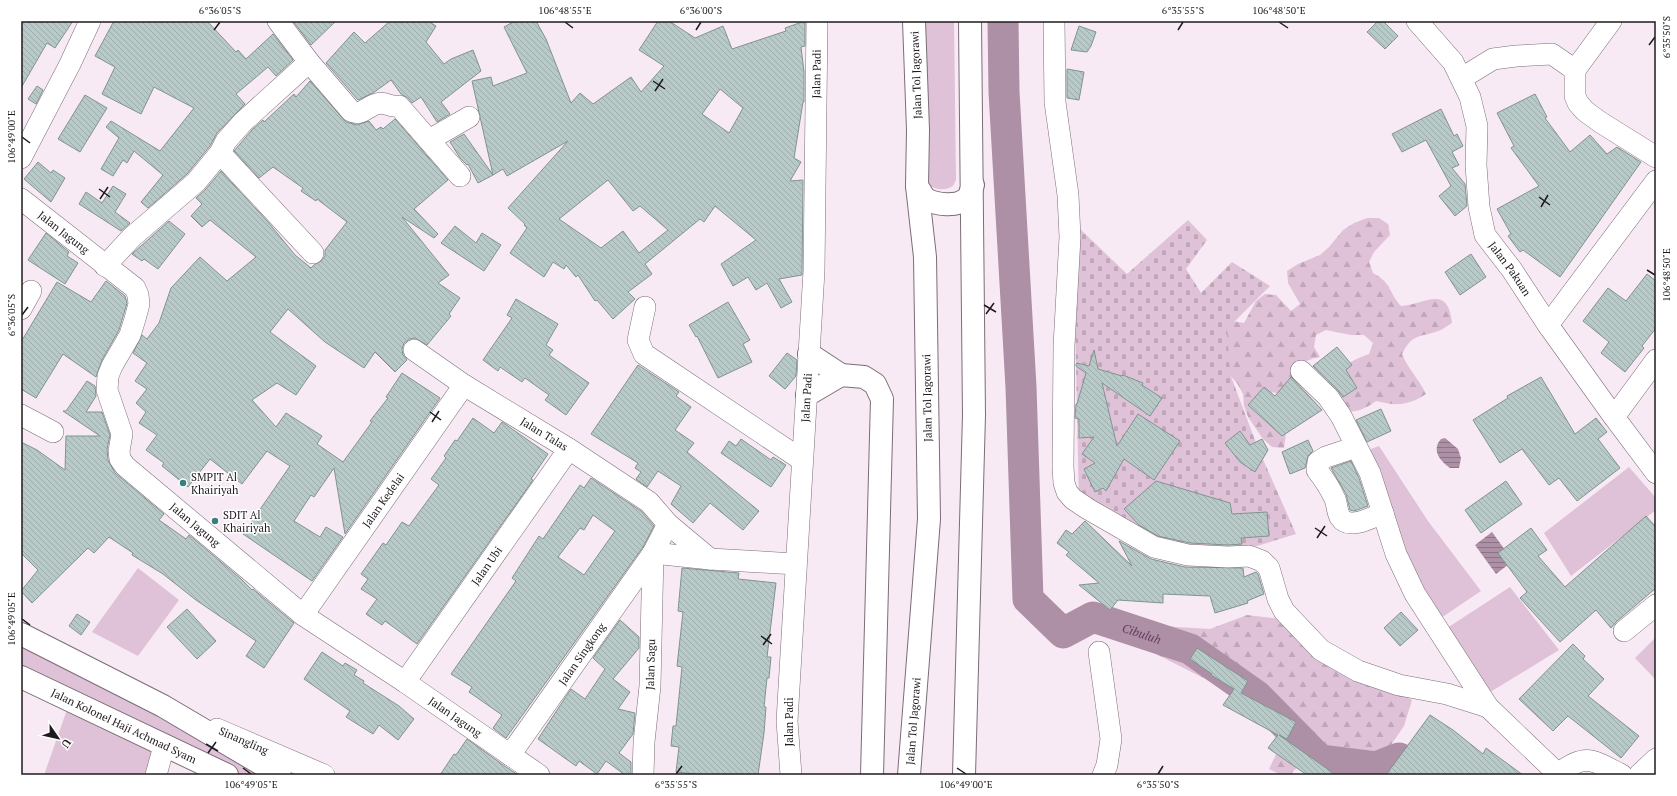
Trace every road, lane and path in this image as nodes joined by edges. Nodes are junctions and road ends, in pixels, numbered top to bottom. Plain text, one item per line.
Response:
1 (90, 21) edge
2 (278, 21) edge
3 (817, 21) edge
4 (914, 21) edge
5 (970, 21) edge
6 (1054, 21) edge
7 (1417, 21) edge
8 (1611, 21) edge
9 (309, 62) junction
10 (1575, 70) junction
11 (1462, 78) junction
12 (468, 117) dead end
13 (430, 140) junction
14 (220, 152) junction
15 (1656, 157) edge
16 (21, 158) edge
17 (460, 176) dead end
18 (1656, 181) edge
19 (973, 185) junction
20 (917, 186) junction
21 (21, 199) edge
22 (313, 253) dead end
23 (105, 266) junction
24 (31, 291) dead end
25 (645, 307) dead end
26 (21, 309) edge
27 (1548, 325) junction
28 (414, 350) dead end
29 (809, 354) junction
30 (1656, 360) edge
31 (1301, 371) dead end
32 (841, 375) junction
33 (464, 385) junction
34 (807, 395) junction
35 (21, 415) edge
36 (1614, 417) junction
37 (53, 432) dead end
38 (1356, 447) junction
39 (569, 449) junction
40 (802, 460) junction
41 (1656, 473) edge
42 (1383, 513) junction
43 (668, 524) junction
44 (653, 553) junction
45 (710, 559) junction
46 (796, 564) junction
47 (1656, 606) edge
48 (303, 615) junction
49 (1624, 631) dead end
50 (21, 634) edge
51 (1099, 652) dead end
52 (21, 677) edge
53 (405, 682) junction
54 (164, 706) junction
55 (1488, 707) junction
56 (164, 746) junction
57 (510, 756) junction
58 (1656, 759) edge
59 (1558, 774) edge
60 (156, 775) edge
61 (227, 775) edge
62 (280, 775) edge
63 (324, 775) edge
64 (539, 775) edge
65 (643, 775) edge
66 (791, 775) edge
67 (872, 775) edge
68 (909, 775) edge
69 (964, 775) edge
70 (1103, 775) edge
71 (1622, 775) edge
72 (1639, 775) edge

1 - 16 street
2 - 9 street
3 - 29 street, Jalan Padi
4 - 20 main road, Jalan Tol Jagorawi
5 - 19 main road
6 - 55 street
7 - 11 street, Jalan Pakuan
8 - 10 street
9 - 13 street
9 - 14 street
10 - 11 street
10 - 15 street
11 - 27 street, Jalan Pakuan
12 - 13 street
13 - 17 street
14 - 22 street
14 - 23 street
18 - 27 street
19 - 20 main road
19 - 69 main road
20 - 68 main road, Jalan Tol Jagorawi
21 - 23 street, Jalan Jagung
23 - 48 street, Jalan Jagung
24 - 26 street
25 - 40 street
27 - 36 street, Jalan Pakuan
28 - 33 street, Jalan Talas
29 - 32 main road
29 - 34 street, Jalan Padi
30 - 36 street
31 - 38 street
32 - 34 main road
32 - 67 main road
33 - 39 street, Jalan Talas
33 - 48 street, Jalan Kedelai
34 - 40 street, Jalan Padi
35 - 37 street
36 - 41 street, Jalan Pakuan
38 - 42 street
38 - 42 street
39 - 43 street, Jalan Talas
39 - 53 street, Jalan Ubi
40 - 46 street, Jalan Padi
42 - 55 street
43 - 44 street
43 - 45 street, Jalan Talas
44 - 45 street
44 - 57 street, Jalan Singkong
44 - 65 street, Jalan Sagu
45 - 46 street
46 - 66 street, Jalan Padi
47 - 49 street
48 - 53 street, Jalan Jagung
50 - 54 main road
51 - 70 street
52 - 56 main road, Jalan Kolonel Haji Achmad Syam
53 - 57 street, Jalan Jagung
54 - 62 main road
54 - 63 street, Sinangling
55 - 59 street
56 - 60 street
56 - 61 main road, Jalan Kolonel Haji Achmad Syam
57 - 64 street, Jalan Jagung
58 - 72 street
59 - 71 street

